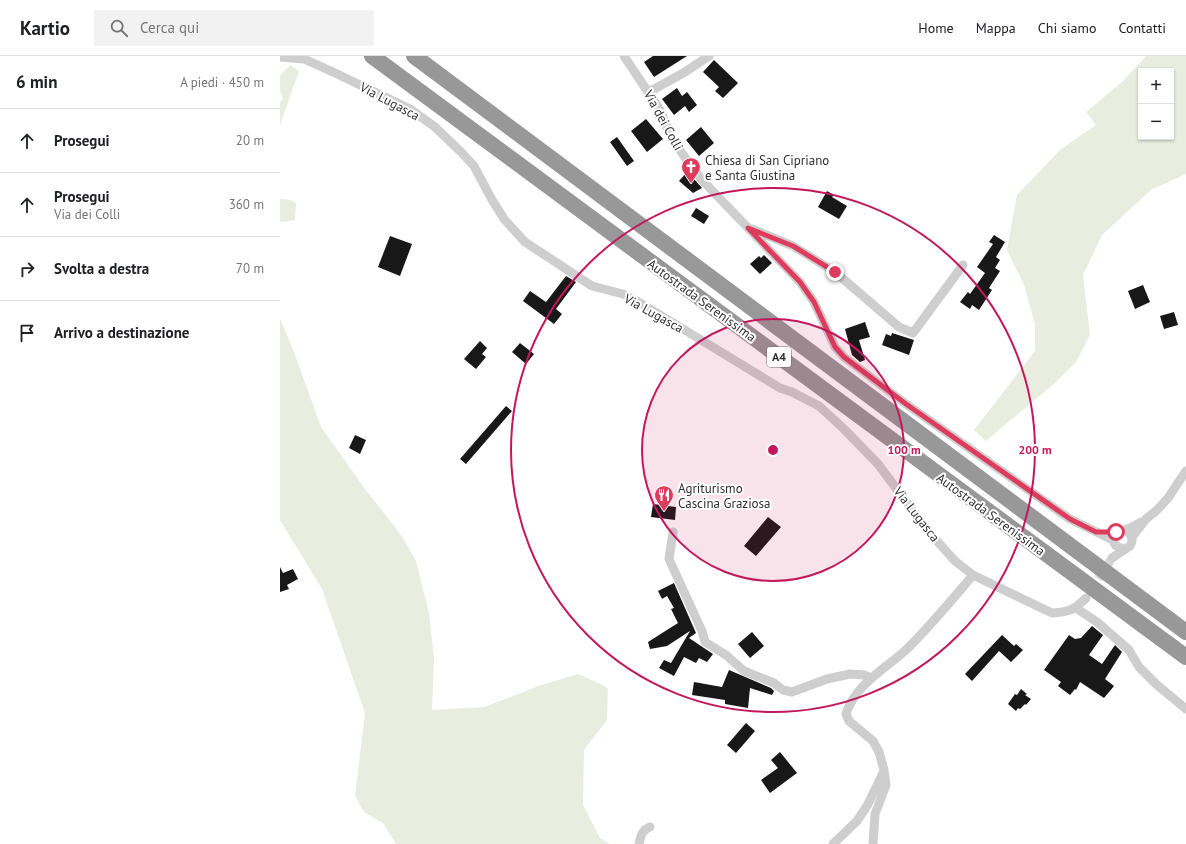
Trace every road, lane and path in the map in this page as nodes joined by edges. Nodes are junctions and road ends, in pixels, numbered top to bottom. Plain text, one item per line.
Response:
1 (372, 56) edge
2 (414, 56) edge
3 (626, 56) edge
4 (709, 56) edge
5 (280, 57) edge
6 (649, 92) junction
7 (748, 228) junction
8 (963, 265) dead end
9 (1186, 471) edge
10 (674, 532) dead end
11 (973, 576) junction
12 (1086, 598) tunnel mouth
13 (1076, 608) junction
14 (1186, 632) edge
15 (1186, 657) edge
16 (871, 678) junction
17 (1186, 709) edge
18 (884, 770) junction
19 (650, 827) dead end
20 (639, 844) edge
21 (833, 844) edge
22 (873, 844) edge

1 - 15 highway, Autostrada Serenissima / A4
2 - 14 highway, Autostrada Serenissima / A4
3 - 6 street, Via dei Colli
4 - 6 street
5 - 11 street, Via Lugasca
6 - 7 street, Via dei Colli
7 - 8 street
7 - 9 street, Via dei Colli
10 - 16 street
11 - 13 street, Via Lugasca
11 - 16 street
12 - 13 street
13 - 17 street
16 - 18 street
18 - 21 street
18 - 22 street
19 - 20 street

